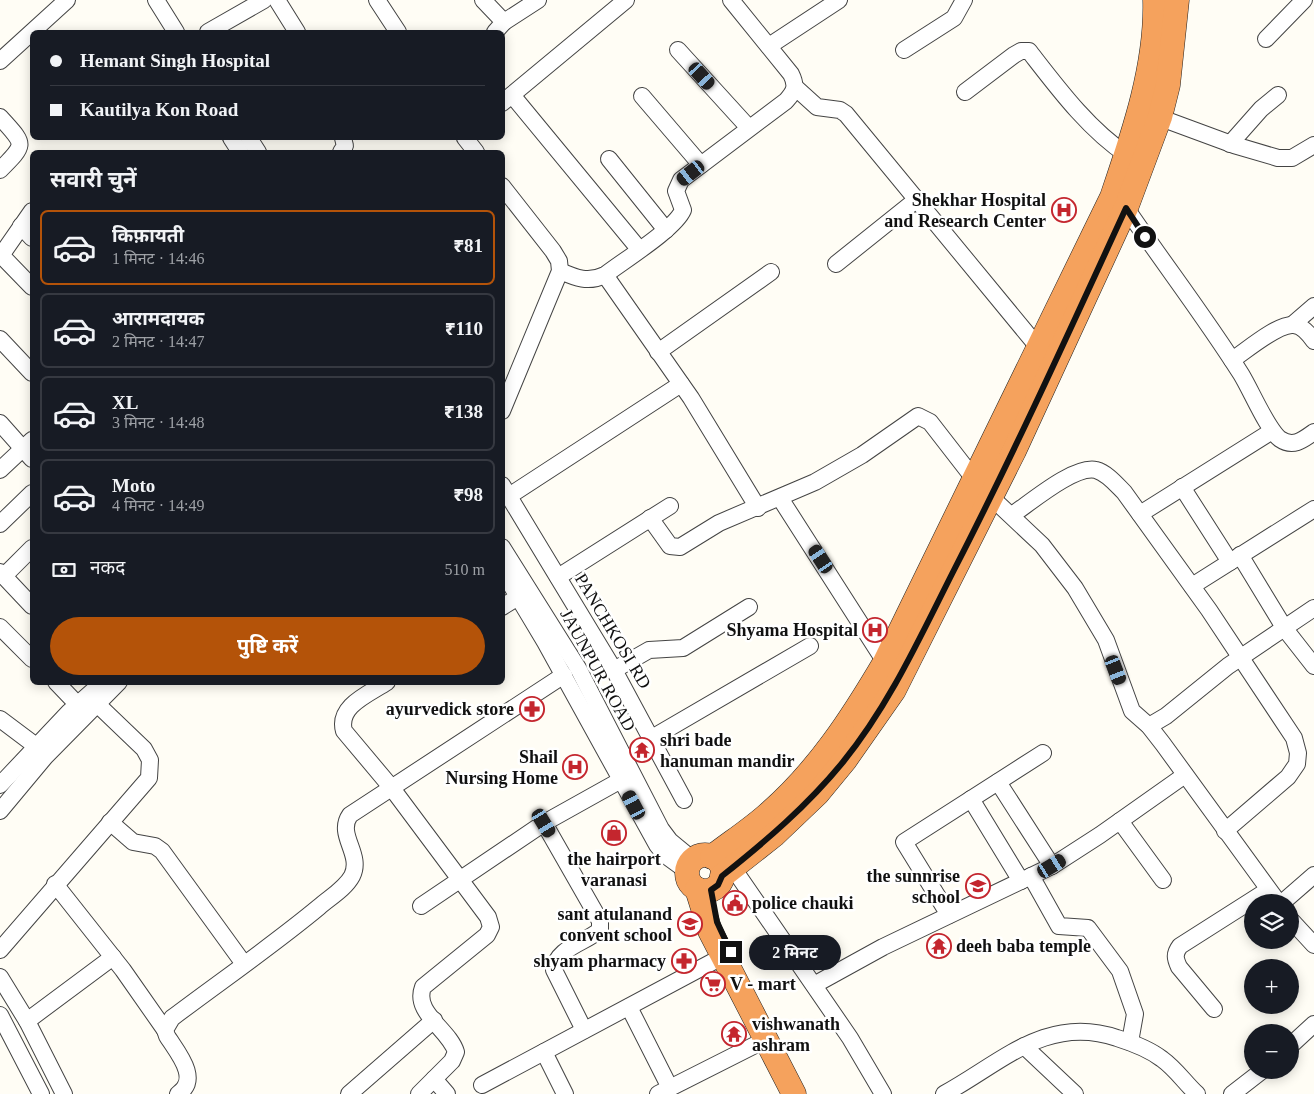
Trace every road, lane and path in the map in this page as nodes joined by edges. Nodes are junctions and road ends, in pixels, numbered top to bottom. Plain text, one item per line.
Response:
1 (67, 0) edge
2 (156, 0) edge
3 (264, 0) edge
4 (377, 0) edge
5 (483, 0) edge
6 (538, 0) edge
7 (626, 0) edge
8 (731, 0) edge
9 (839, 0) edge
10 (964, 0) edge
11 (1155, 0) edge
12 (1177, 0) edge
13 (1304, 0) edge
14 (283, 2) edge
15 (500, 27) edge
16 (34, 30) edge
17 (175, 30) edge
18 (212, 30) edge
19 (296, 30) edge
20 (397, 30) edge
21 (30, 34) edge
22 (1266, 39) dead end
23 (769, 46) junction
24 (678, 50) dead end
25 (904, 50) dead end
26 (0, 61) edge
27 (796, 88) junction
28 (966, 92) dead end
29 (1278, 95) dead end
30 (642, 96) dead end
31 (507, 99) edge
32 (1149, 114) junction
33 (0, 118) edge
34 (749, 128) junction
35 (466, 140) edge
36 (1230, 144) junction
37 (474, 150) edge
38 (1312, 152) edge
39 (1126, 155) junction
40 (609, 159) dead end
41 (701, 165) junction
42 (0, 170) edge
43 (505, 190) edge
44 (916, 200) junction
45 (1126, 208) junction
46 (30, 214) edge
47 (21, 226) junction
48 (666, 230) junction
49 (30, 236) edge
50 (639, 249) junction
51 (1, 256) edge
52 (836, 264) dead end
53 (560, 271) junction
54 (771, 272) dead end
55 (605, 275) junction
56 (30, 285) edge
57 (1314, 306) edge
58 (1292, 325) junction
59 (0, 339) edge
60 (1314, 341) edge
61 (1038, 347) junction
62 (658, 352) junction
63 (1232, 360) junction
64 (30, 366) edge
65 (681, 384) junction
66 (505, 404) edge
67 (0, 423) edge
68 (1272, 430) junction
69 (1314, 432) edge
70 (29, 449) edge
71 (0, 470) edge
72 (975, 480) junction
73 (1182, 487) junction
74 (30, 495) edge
75 (991, 497) junction
76 (780, 498) junction
77 (507, 500) edge
78 (670, 506) dead end
79 (758, 508) junction
80 (1314, 509) edge
81 (1140, 514) junction
82 (1012, 515) junction
83 (650, 518) junction
84 (0, 524) edge
85 (30, 550) edge
86 (505, 552) edge
87 (1235, 558) junction
88 (2, 574) edge
89 (505, 575) edge
90 (558, 577) junction
91 (1192, 586) junction
92 (518, 597) junction
93 (30, 600) edge
94 (505, 605) edge
95 (749, 607) dead end
96 (1314, 608) edge
97 (0, 627) edge
98 (1285, 629) junction
99 (810, 646) dead end
100 (30, 657) edge
101 (1240, 658) junction
102 (885, 662) junction
103 (1314, 666) edge
104 (614, 670) junction
105 (564, 675) junction
106 (59, 685) edge
107 (100, 685) edge
108 (116, 685) edge
109 (383, 685) edge
110 (96, 703) junction
111 (78, 704) junction
112 (0, 719) edge
113 (1149, 726) junction
114 (652, 738) junction
115 (36, 746) junction
116 (1043, 753) dead end
117 (1185, 775) junction
118 (626, 777) junction
119 (998, 782) junction
120 (0, 784) edge
121 (391, 787) junction
122 (971, 799) junction
123 (684, 800) dead end
124 (0, 811) edge
125 (1120, 821) junction
126 (110, 822) junction
127 (544, 823) junction
128 (1225, 831) junction
129 (1052, 866) junction
130 (708, 873) junction
131 (1314, 875) edge
132 (1026, 878) junction
133 (458, 879) junction
134 (1163, 880) dead end
135 (55, 884) junction
136 (1272, 894) edge
137 (1292, 894) edge
138 (421, 906) dead end
139 (1244, 912) edge
140 (948, 914) junction
141 (1299, 929) edge
142 (1314, 945) edge
143 (0, 950) edge
144 (727, 955) junction
145 (113, 957) junction
146 (244, 964) junction
147 (0, 976) edge
148 (814, 985) junction
149 (629, 1007) junction
150 (1214, 1008) dead end
151 (0, 1015) edge
152 (434, 1020) junction
153 (27, 1021) junction
154 (1314, 1024) edge
155 (165, 1030) junction
156 (584, 1030) junction
157 (1299, 1038) edge
158 (767, 1039) junction
159 (1130, 1042) junction
160 (1024, 1046) junction
161 (544, 1052) junction
162 (434, 1079) junction
163 (1251, 1079) edge
164 (482, 1085) dead end
165 (664, 1091) edge
166 (41, 1094) edge
167 (64, 1094) edge
168 (178, 1094) edge
169 (349, 1094) edge
170 (419, 1094) edge
171 (447, 1094) edge
172 (565, 1094) edge
173 (794, 1094) edge
174 (806, 1094) edge
175 (883, 1094) edge
176 (944, 1094) edge
177 (1075, 1094) edge
178 (1197, 1094) edge
179 (1232, 1094) edge

1 - 16 street
2 - 17 street
3 - 18 street
4 - 20 street
5 - 15 street
6 - 15 street
7 - 31 street
8 - 23 street
9 - 23 street
10 - 25 street
11 - 32 highway
12 - 32 highway
13 - 22 street
14 - 19 street
21 - 26 street
23 - 27 street
24 - 34 street
27 - 34 street
27 - 44 street
28 - 39 street
29 - 36 street
30 - 41 street
31 - 50 street
32 - 36 street
32 - 39 highway
32 - 45 highway
33 - 42 street
34 - 41 street
35 - 37 street
36 - 38 street
39 - 61 highway
40 - 48 street
41 - 48 street
43 - 53 street
44 - 52 street
44 - 61 street
45 - 63 street
45 - 75 highway
46 - 47 street
47 - 49 street
47 - 51 street
48 - 50 street
50 - 55 street
51 - 56 street
53 - 55 street
53 - 66 street
54 - 62 street
55 - 62 street
57 - 58 street
58 - 60 street
58 - 63 street
59 - 64 street
61 - 72 highway
62 - 65 street
63 - 68 street
65 - 77 street
65 - 79 street
67 - 70 street
68 - 69 street
68 - 73 street
70 - 71 street
72 - 76 street
72 - 102 highway
73 - 81 street
73 - 87 street
74 - 84 street
75 - 82 street
75 - 130 highway
76 - 79 street
76 - 102 street
77 - 90 street, PANCHKOSI RD
78 - 83 street
79 - 83 street
80 - 87 street
81 - 82 street
81 - 91 street
82 - 113 street
83 - 90 street
85 - 88 street
86 - 118 street, JAUNPUR ROAD
87 - 91 street
87 - 98 street
88 - 93 street
89 - 92 street, JAUNPUR ROAD
90 - 104 street, PANCHKOSI RD
91 - 101 street
92 - 94 street
92 - 105 street, JAUNPUR ROAD
95 - 104 street
96 - 98 street
97 - 100 street
98 - 101 street
98 - 103 street
99 - 114 street
101 - 113 street
101 - 128 street
102 - 130 highway
104 - 114 street, PANCHKOSI RD
105 - 118 street, JAUNPUR ROAD
105 - 121 street
106 - 111 street
107 - 111 street
108 - 110 street
109 - 121 street
110 - 124 street
110 - 126 street
111 - 115 street
112 - 115 street
113 - 117 street
114 - 123 street, PANCHKOSI RD
115 - 120 street
116 - 119 street
117 - 125 street
117 - 128 street
118 - 127 street
118 - 130 street, JAUNPUR ROAD
119 - 122 street
119 - 129 street
121 - 133 street
121 - 146 street
122 - 132 street
122 - 140 street
125 - 129 street
125 - 134 street
126 - 135 street
126 - 146 street
127 - 133 street
127 - 156 street
128 - 136 street
129 - 132 street
130 - 144 highway
130 - 148 street, JAUNPUR ROAD
131 - 137 street
132 - 140 street
132 - 159 street
133 - 138 street
133 - 152 street
135 - 143 street
135 - 145 street
139 - 150 street
140 - 148 street
141 - 142 street
144 - 149 street
144 - 158 highway
144 - 174 highway
145 - 153 street
145 - 155 street
146 - 155 street
147 - 153 street
148 - 175 street, JAUNPUR ROAD
149 - 156 street
149 - 165 street
151 - 166 street
152 - 162 street
152 - 169 street
153 - 167 street
154 - 157 street
155 - 168 street
156 - 161 street
158 - 165 street
158 - 173 highway
159 - 160 street
159 - 178 street
160 - 176 street
160 - 177 street
161 - 164 street
161 - 172 street
162 - 170 street
162 - 171 street
163 - 179 street

